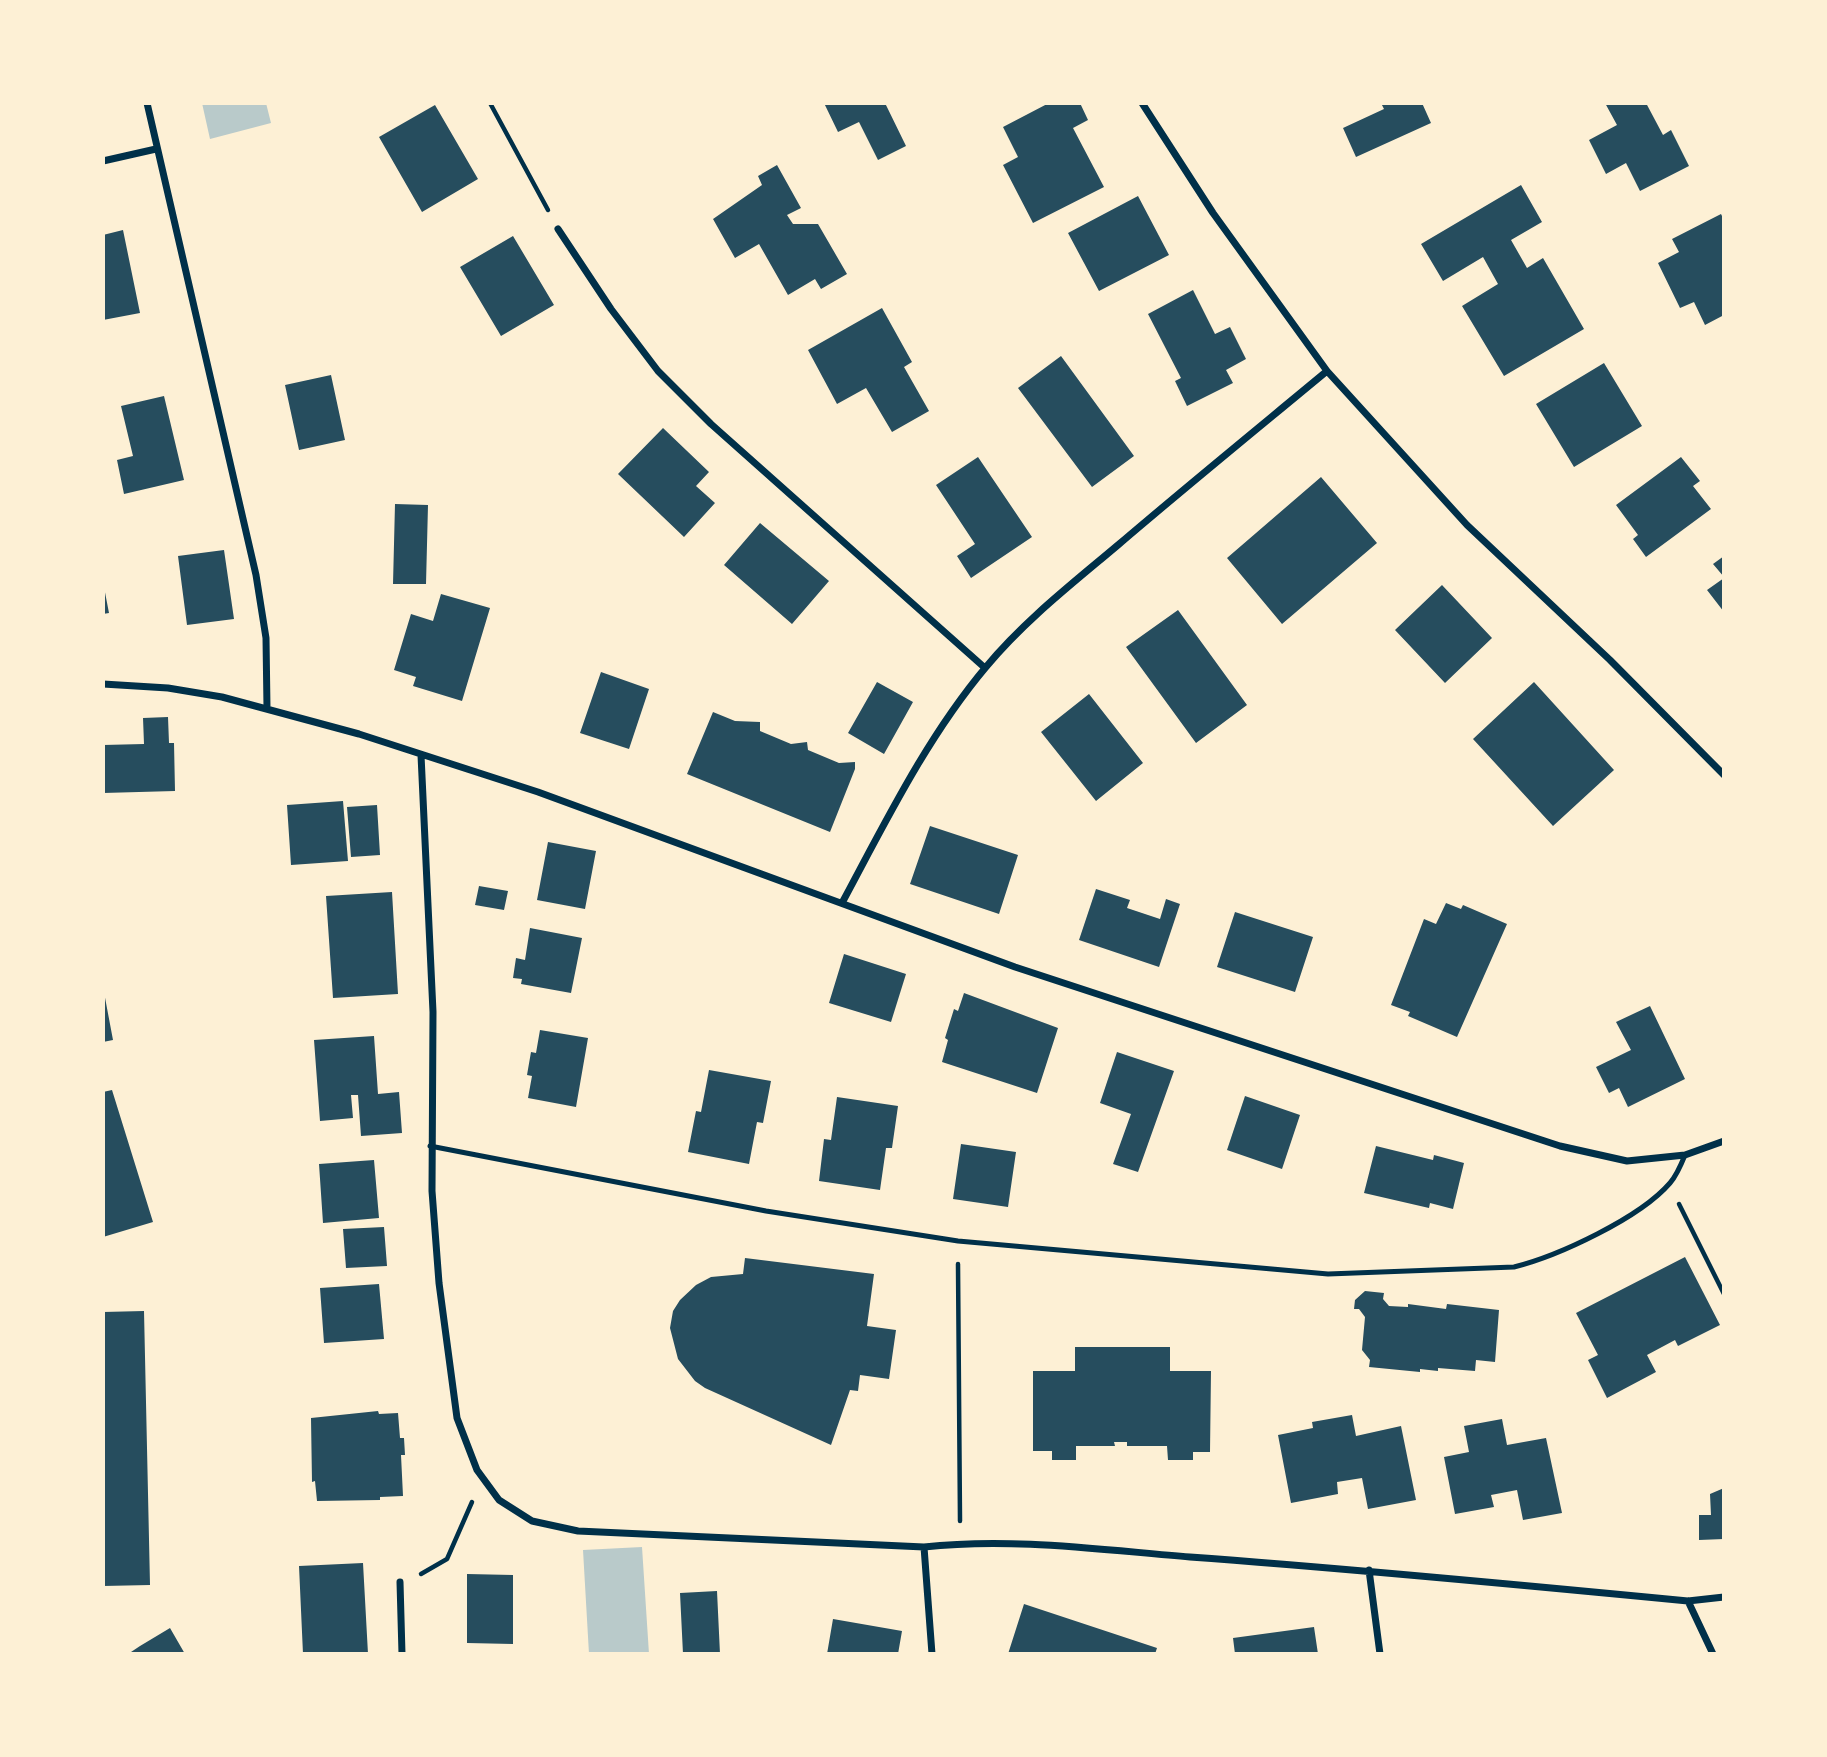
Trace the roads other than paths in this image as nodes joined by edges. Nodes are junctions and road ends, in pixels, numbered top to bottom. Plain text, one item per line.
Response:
1 (147, 103) edge
2 (1142, 103) edge
3 (156, 149) junction
4 (103, 161) edge
5 (558, 229) road end
6 (1327, 371) junction
7 (985, 667) junction
8 (103, 684) edge
9 (267, 708) junction
10 (421, 755) junction
11 (1724, 775) edge
12 (842, 903) junction
13 (1724, 1141) edge
14 (430, 1146) junction
15 (1685, 1154) junction
16 (924, 1547) junction
17 (1369, 1570) junction
18 (400, 1582) road end
19 (1724, 1597) edge
20 (1688, 1601) junction
21 (402, 1654) edge
22 (932, 1654) edge
23 (1380, 1654) edge
24 (1713, 1654) edge

1 - 3 street
2 - 6 street
3 - 4 street
3 - 9 street
5 - 7 street
6 - 7 street
6 - 11 street
7 - 12 street
8 - 9 street
9 - 10 street
10 - 12 street
10 - 14 street
12 - 15 street
13 - 15 street
14 - 15 lane
14 - 16 street
16 - 17 street
16 - 22 street
17 - 20 street
17 - 23 street
18 - 21 street
19 - 20 street
20 - 24 street

